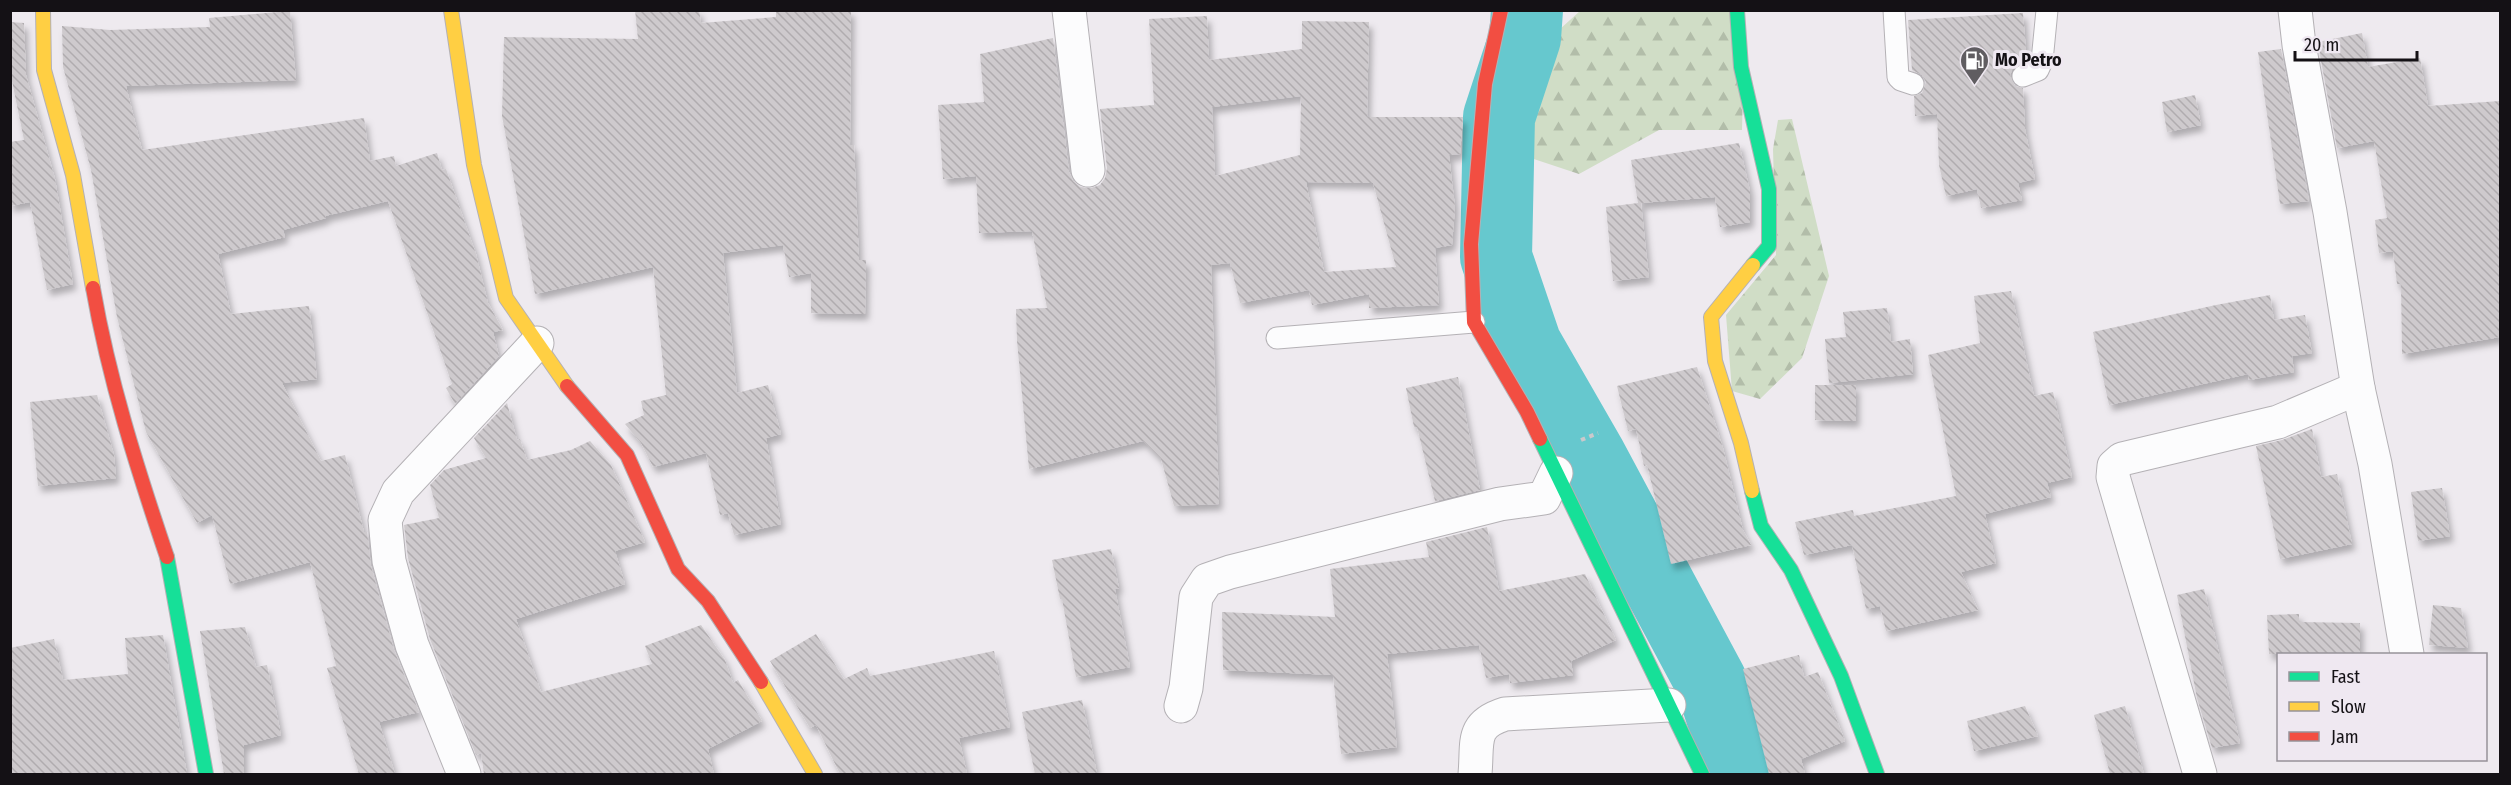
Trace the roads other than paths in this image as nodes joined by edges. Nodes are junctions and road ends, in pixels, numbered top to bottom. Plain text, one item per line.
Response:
1 (43, 10) edge
2 (452, 10) edge
3 (1069, 10) edge
4 (1501, 10) edge
5 (1737, 10) edge
6 (1894, 10) edge
7 (2047, 10) edge
8 (2295, 10) edge
9 (2022, 76) dead end
10 (1913, 84) dead end
11 (1088, 170) dead end
12 (1474, 322) junction
13 (1277, 338) dead end
14 (537, 343) junction
15 (2358, 388) junction
16 (1556, 473) junction
17 (2407, 653) edge
18 (1669, 705) junction
19 (1181, 706) dead end
20 (206, 774) edge
21 (464, 774) edge
22 (815, 774) edge
23 (1475, 774) edge
24 (1702, 774) edge
25 (1877, 774) edge
26 (2200, 774) edge

1 - 20 street
2 - 14 street
3 - 11 street
4 - 12 street
5 - 25 street
6 - 10 lane
7 - 9 lane
8 - 15 street
12 - 13 lane
12 - 16 street
14 - 21 street
14 - 22 street
15 - 17 street
15 - 26 street
16 - 18 street
16 - 19 street
18 - 23 street
18 - 24 street

